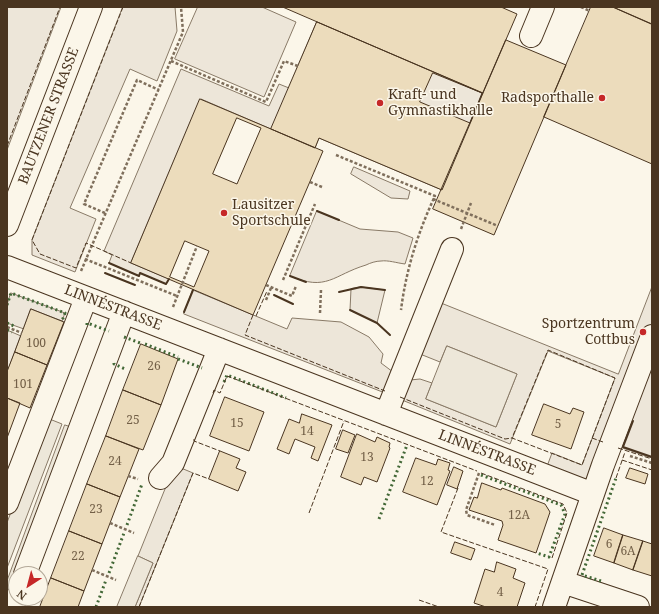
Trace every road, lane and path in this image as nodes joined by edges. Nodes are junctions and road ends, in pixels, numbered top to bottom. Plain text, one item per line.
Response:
1 (91, 7) edge
2 (181, 7) edge
3 (543, 7) edge
4 (581, 7) edge
5 (590, 11) dead end
6 (531, 36) dead end
7 (171, 61) junction
8 (298, 66) dead end
9 (159, 90) junction
10 (336, 155) dead end
11 (310, 182) dead end
12 (322, 187) dead end
13 (433, 199) junction
14 (471, 203) dead end
15 (315, 204) dead end
16 (104, 213) junction
17 (467, 213) junction
18 (7, 225) edge
19 (498, 226) dead end
20 (462, 227) dead end
21 (197, 246) dead end
22 (452, 248) dead end
23 (86, 259) junction
24 (7, 267) edge
25 (80, 272) dead end
26 (283, 280) dead end
27 (266, 285) dead end
28 (296, 286) dead end
29 (272, 288) junction
30 (321, 290) dead end
31 (177, 296) junction
32 (86, 298) junction
33 (266, 300) dead end
34 (172, 308) dead end
35 (124, 312) junction
36 (320, 314) dead end
37 (401, 317) dead end
38 (7, 327) edge
39 (22, 333) dead end
40 (652, 336) edge
41 (219, 349) junction
42 (386, 414) junction
43 (624, 454) dead end
44 (652, 463) edge
45 (478, 474) dead end
46 (160, 478) dead end
47 (593, 494) junction
48 (7, 503) edge
49 (110, 523) dead end
50 (494, 525) dead end
51 (134, 533) dead end
52 (28, 566) edge
53 (92, 570) dead end
54 (116, 580) dead end
55 (562, 582) junction
56 (554, 607) edge
57 (638, 607) edge

1 - 18 street, BAUTZENER STRASSE
2 - 7 path
3 - 6 street
4 - 5 path
7 - 8 path
7 - 9 path
9 - 16 path
9 - 16 path
10 - 13 path
11 - 12 path
13 - 17 path
13 - 37 path
14 - 17 path
15 - 26 path
16 - 23 path
17 - 19 path
17 - 20 path
21 - 31 path
22 - 42 street
23 - 25 path
23 - 31 path
24 - 32 street, LINNÉSTRASSE
27 - 29 path
28 - 29 path
29 - 33 path
30 - 36 path
31 - 34 path
32 - 35 street, LINNÉSTRASSE
32 - 48 street
35 - 41 street, LINNÉSTRASSE
35 - 52 street
38 - 39 path
40 - 47 street
41 - 42 street, LINNÉSTRASSE
41 - 46 street
42 - 47 street, LINNÉSTRASSE
43 - 44 path
45 - 50 path
47 - 55 street
49 - 51 path
53 - 54 path
55 - 56 street
55 - 57 street

